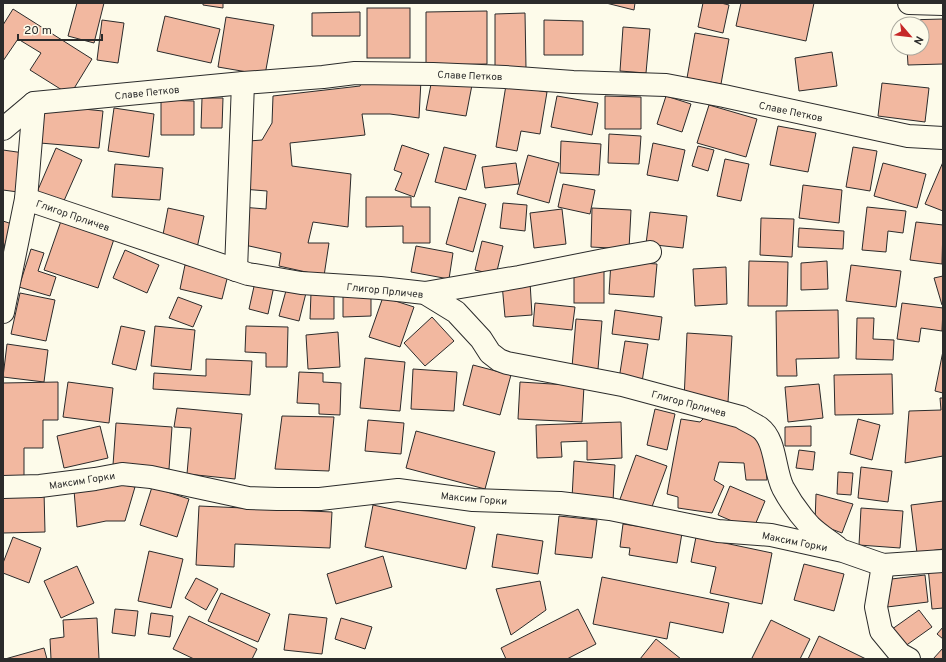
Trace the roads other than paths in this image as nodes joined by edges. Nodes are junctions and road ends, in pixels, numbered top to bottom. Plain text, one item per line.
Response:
1 (909, 3) edge
2 (943, 4) edge
3 (243, 83) junction
4 (34, 103) junction
5 (3, 129) edge
6 (943, 138) edge
7 (26, 199) junction
8 (650, 252) dead end
9 (236, 270) junction
10 (425, 293) junction
11 (3, 312) edge
12 (3, 487) edge
13 (843, 551) junction
14 (943, 561) edge
15 (883, 565) junction
16 (909, 659) edge

1 - 2 street
3 - 4 street, Славе Петков
3 - 6 street, Славе Петков
3 - 9 street
4 - 5 street
4 - 7 street
7 - 9 street, Глигор Прличев
7 - 11 street
8 - 10 street
9 - 10 street, Глигор Прличев
10 - 13 street, Глигор Прличев
12 - 13 street, Максим Горки
13 - 15 street, Максим Горки
14 - 15 street, Максим Горки
15 - 16 street

